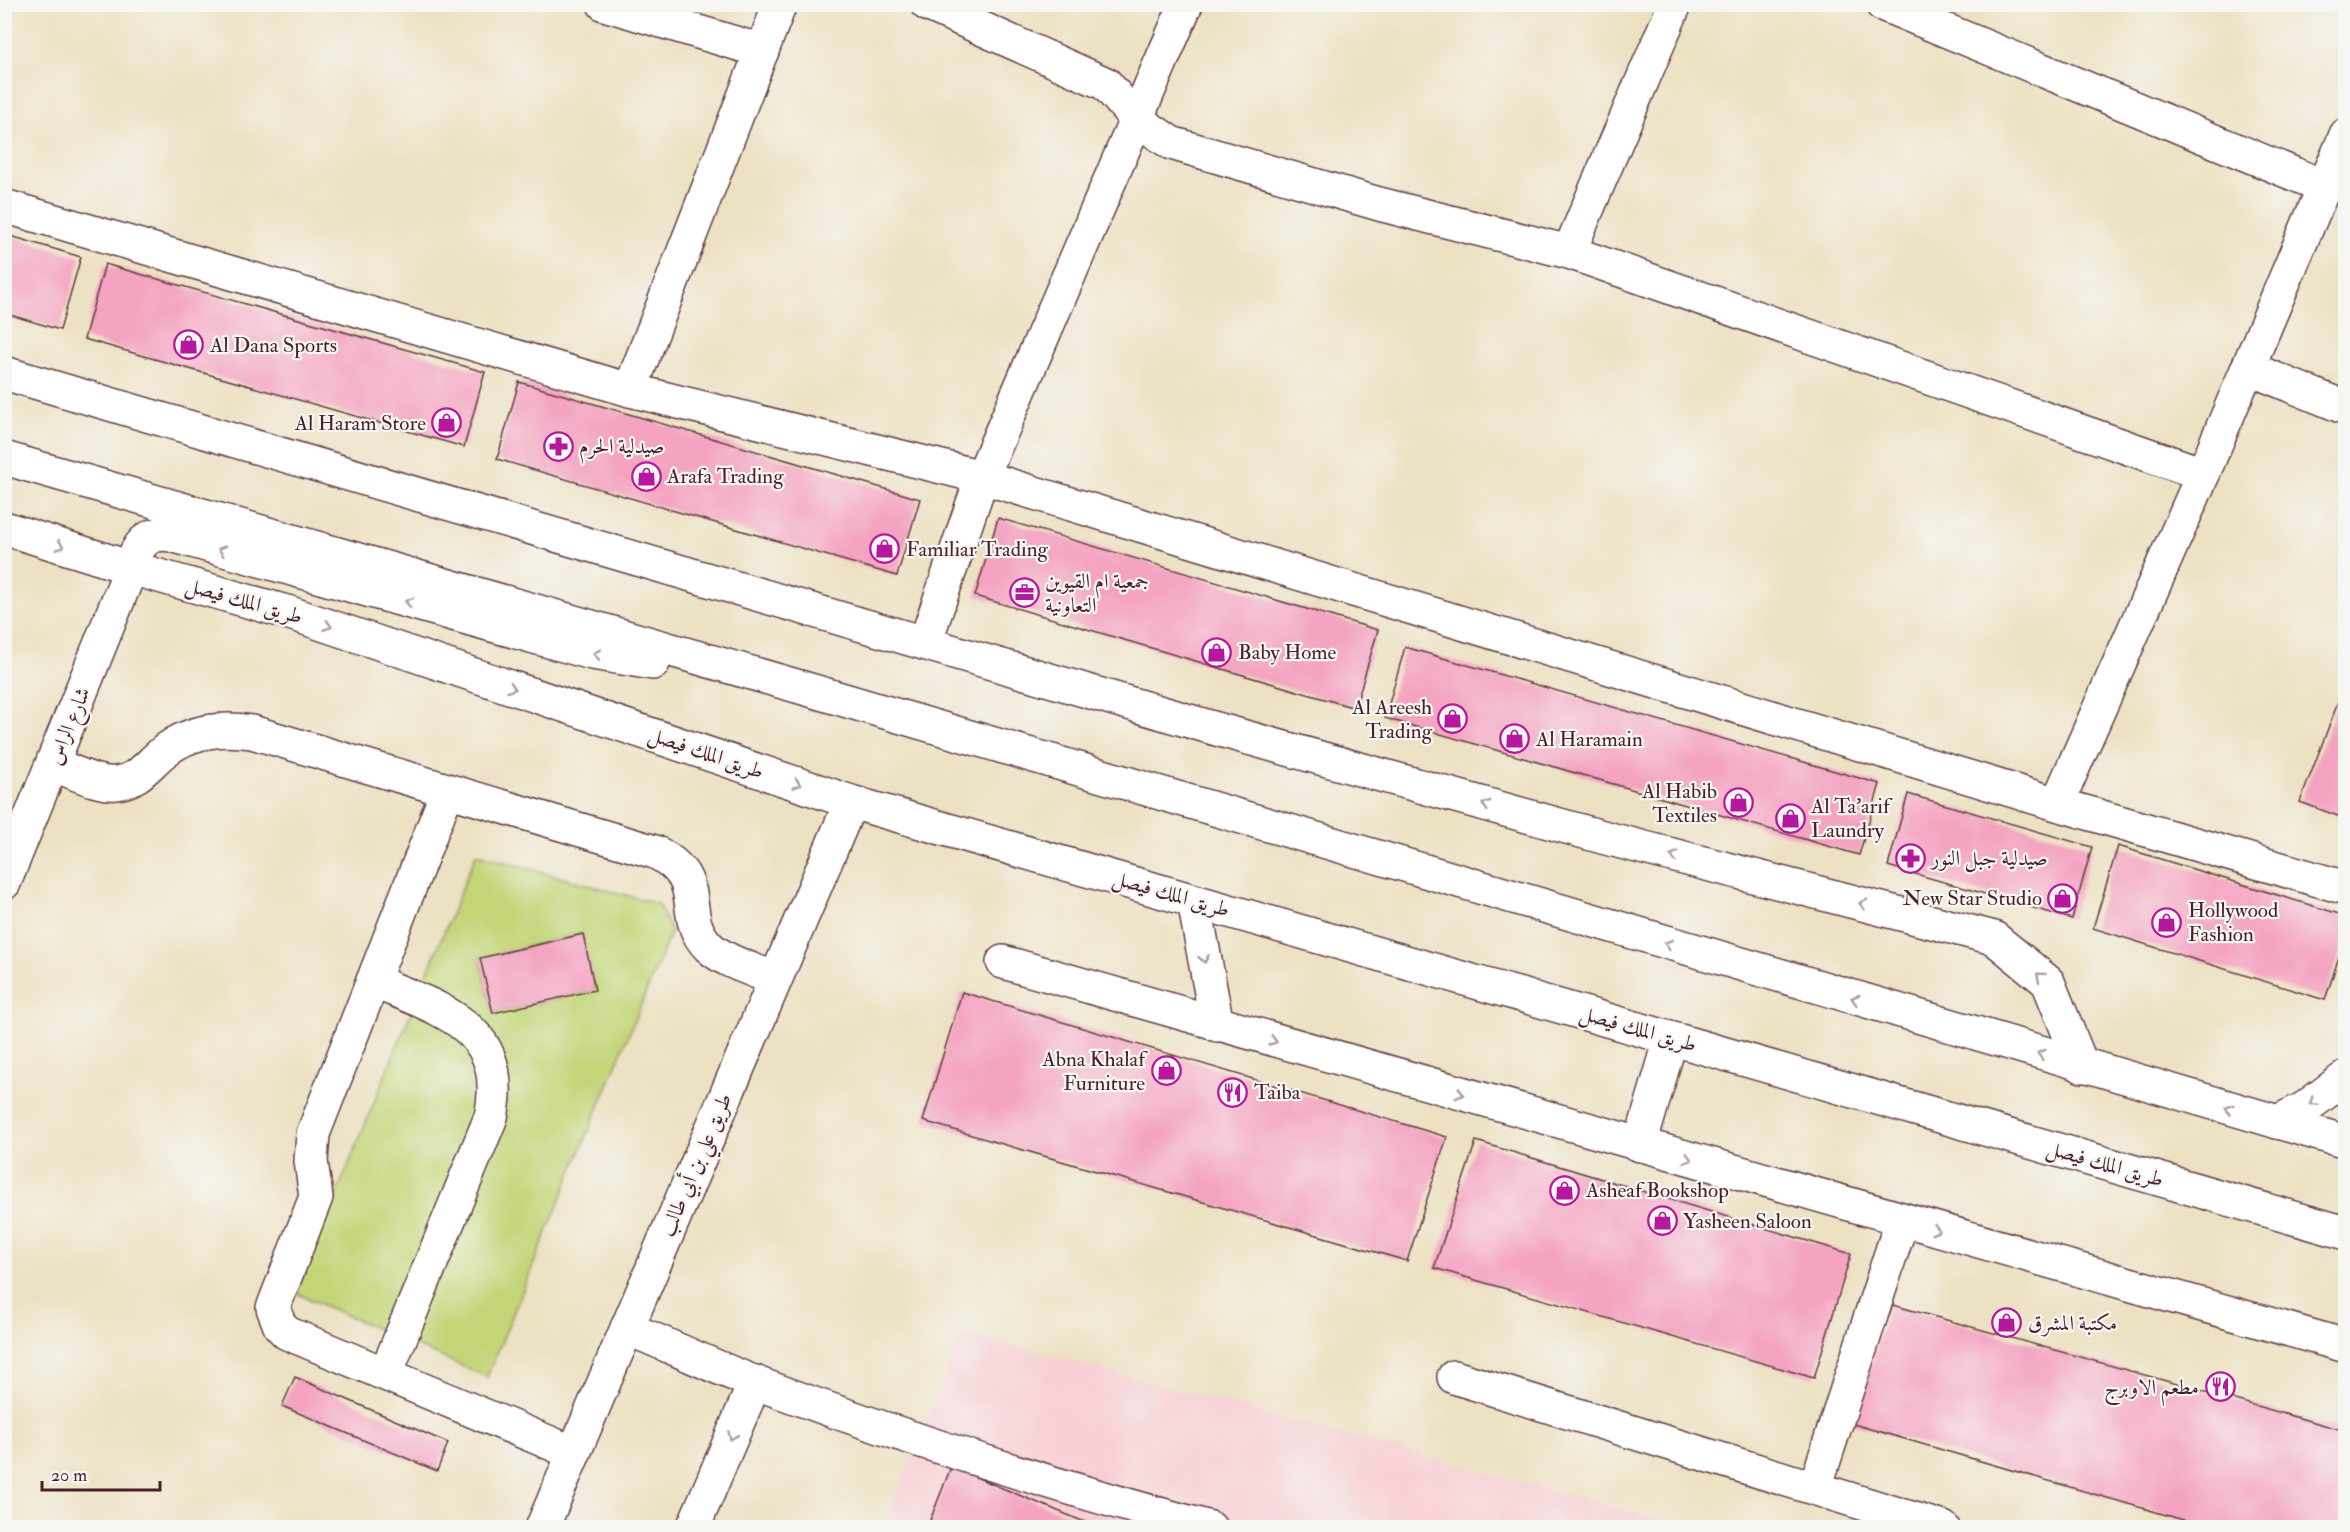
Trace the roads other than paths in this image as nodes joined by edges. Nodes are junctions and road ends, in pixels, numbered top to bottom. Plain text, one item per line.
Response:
1 (604, 4) edge
2 (780, 4) edge
3 (927, 4) edge
4 (1186, 4) edge
5 (1675, 4) edge
6 (1882, 4) edge
7 (762, 51) junction
8 (1136, 119) junction
9 (2346, 135) edge
10 (2323, 186) junction
11 (4, 206) edge
12 (1569, 252) junction
13 (2247, 368) junction
14 (4, 372) edge
15 (630, 390) junction
16 (2346, 408) edge
17 (4, 458) edge
18 (2203, 474) junction
19 (982, 477) junction
20 (4, 528) edge
21 (131, 568) junction
22 (926, 643) junction
23 (800, 687) junction
24 (54, 765) junction
25 (447, 792) junction
26 (851, 802) junction
27 (2057, 804) junction
28 (4, 884) edge
29 (2346, 888) edge
30 (1194, 901) junction
31 (1003, 962) dead end
32 (775, 979) junction
33 (373, 981) junction
34 (1216, 1025) junction
35 (1671, 1039) junction
36 (2082, 1066) junction
37 (2346, 1077) edge
38 (2277, 1122) junction
39 (2346, 1142) edge
40 (1640, 1145) junction
41 (1902, 1220) junction
42 (2346, 1233) edge
43 (627, 1328) junction
44 (2344, 1344) edge
45 (386, 1373) junction
46 (1454, 1377) dead end
47 (755, 1382) junction
48 (574, 1453) junction
49 (1815, 1488) junction
50 (542, 1527) edge
51 (693, 1527) edge
52 (1210, 1527) edge
53 (1943, 1527) edge

1 - 7 street
2 - 7 street
3 - 8 street
4 - 8 street
5 - 12 street
6 - 10 street
7 - 15 street
8 - 12 street
8 - 19 street
9 - 10 street
10 - 13 street
11 - 15 street
12 - 18 street
13 - 16 street
13 - 18 street
14 - 22 street
15 - 19 street
17 - 23 street
18 - 27 street
19 - 22 street
19 - 27 street
20 -> 21 street, طريق الملك فيصل
23 -> 21 street, شارع الراس
21 - 24 street, شارع الراس
21 -> 26 street, طريق الملك فيصل
36 -> 22 street
36 -> 23 street
24 - 25 street
24 - 28 street, شارع الراس
25 - 32 street
25 - 33 street
26 - 30 street, طريق الملك فيصل
26 - 32 street, طريق علي بن أبي طالب
27 - 29 street
30 -> 34 street
30 - 35 street, طريق الملك فيصل
31 - 34 street
32 - 43 street, طريق علي بن أبي طالب
33 - 45 street
33 - 45 street
34 -> 40 street
35 - 40 street
35 - 42 street, طريق الملك فيصل
38 -> 36 street
37 -> 38 street
38 - 39 street
40 -> 41 street
41 -> 44 street
41 - 49 street
43 - 47 street
43 - 48 street, طريق علي بن أبي طالب
45 - 48 street
46 - 49 street
47 -> 51 street
47 - 52 street
48 - 50 street, طريق علي بن أبي طالب
49 - 53 street

